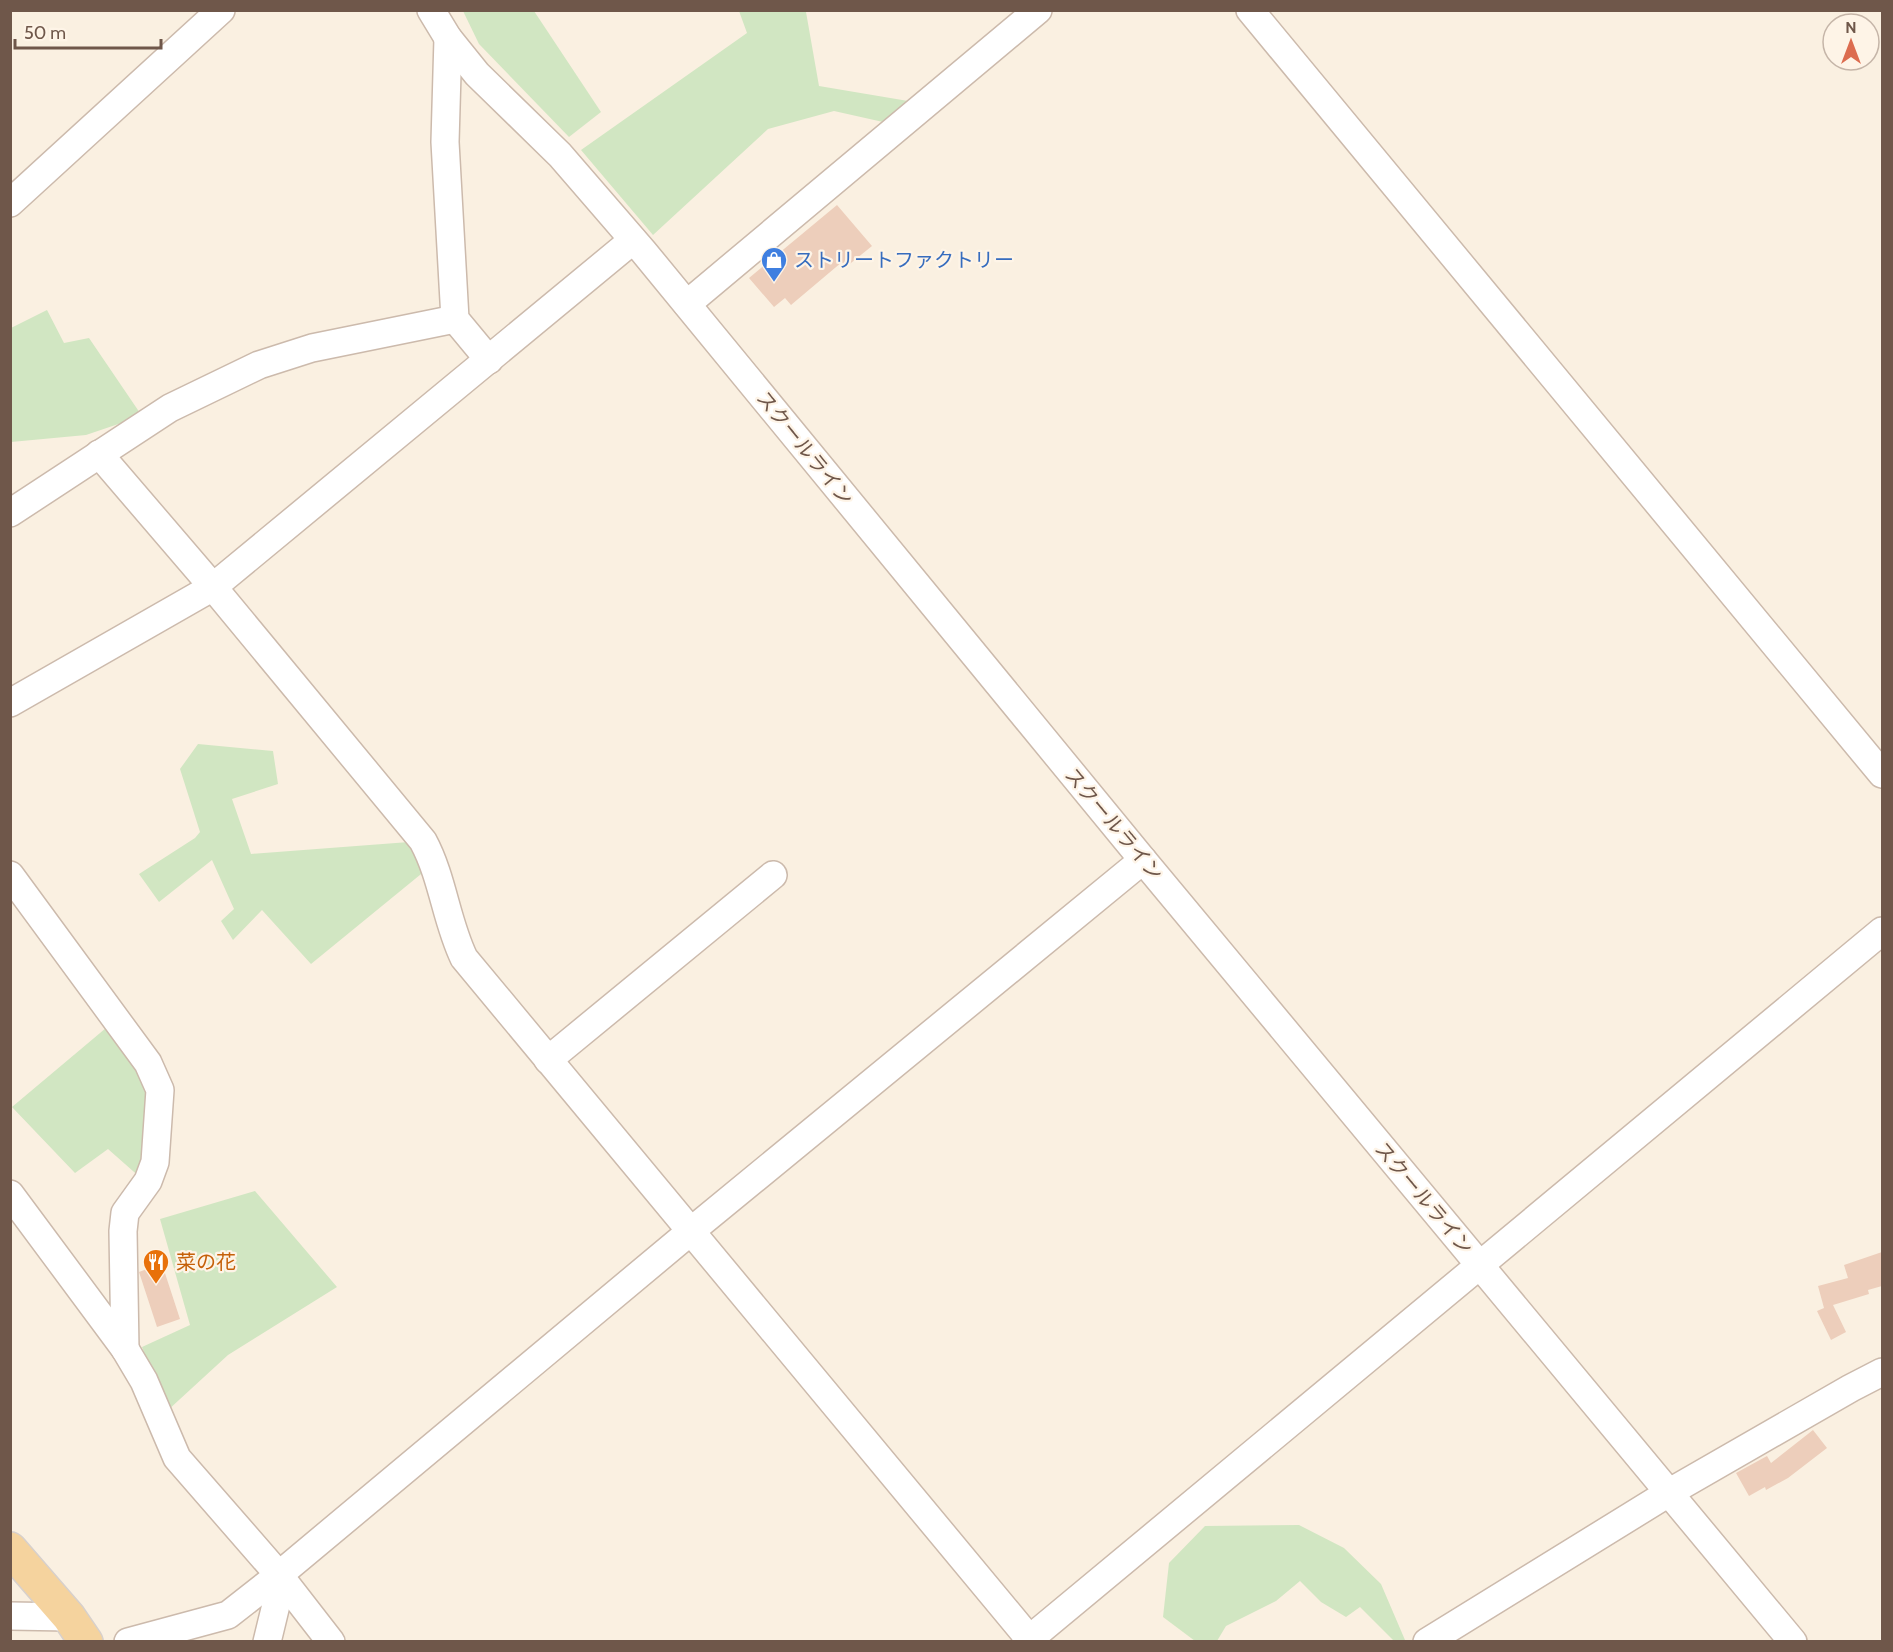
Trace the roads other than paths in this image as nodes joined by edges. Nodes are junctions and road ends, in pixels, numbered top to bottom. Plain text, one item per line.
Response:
1 (221, 10) edge
2 (431, 10) edge
3 (1038, 10) edge
4 (1250, 10) edge
5 (448, 38) junction
6 (10, 203) edge
7 (633, 240) junction
8 (687, 304) junction
9 (455, 319) junction
10 (489, 360) junction
11 (99, 454) junction
12 (10, 513) edge
13 (213, 587) junction
14 (10, 703) edge
15 (1882, 774) edge
16 (1143, 860) junction
17 (10, 875) edge
18 (773, 875) dead end
19 (1882, 931) edge
20 (548, 1060) junction
21 (10, 1194) edge
22 (691, 1231) junction
23 (1480, 1264) junction
24 (125, 1349) junction
25 (1882, 1372) edge
26 (1670, 1492) junction
27 (10, 1549) edge
28 (280, 1577) junction
29 (10, 1616) edge
30 (78, 1629) edge
31 (1030, 1640) edge
32 (128, 1641) edge
33 (267, 1641) edge
34 (331, 1641) edge
35 (1427, 1641) edge
36 (1793, 1641) edge

1 - 6 street
2 - 5 street, スクールライン
3 - 8 street
4 - 15 street
5 - 7 street, スクールライン
5 - 9 street
7 - 8 street, スクールライン
7 - 10 street
8 - 16 street, スクールライン
9 - 10 street
9 - 11 street
10 - 13 street
11 - 12 street
11 - 13 street
13 - 14 street
13 - 20 street
16 - 22 street
16 - 23 street, スクールライン
17 - 24 street
18 - 20 street
19 - 23 street
20 - 22 street
21 - 24 street
22 - 28 street
22 - 31 street
23 - 26 street, スクールライン
23 - 31 street
24 - 28 street
25 - 26 street
26 - 35 street
26 - 36 street, スクールライン
27 - 30 main road
28 - 32 street
28 - 33 street
28 - 34 street
29 - 30 street

